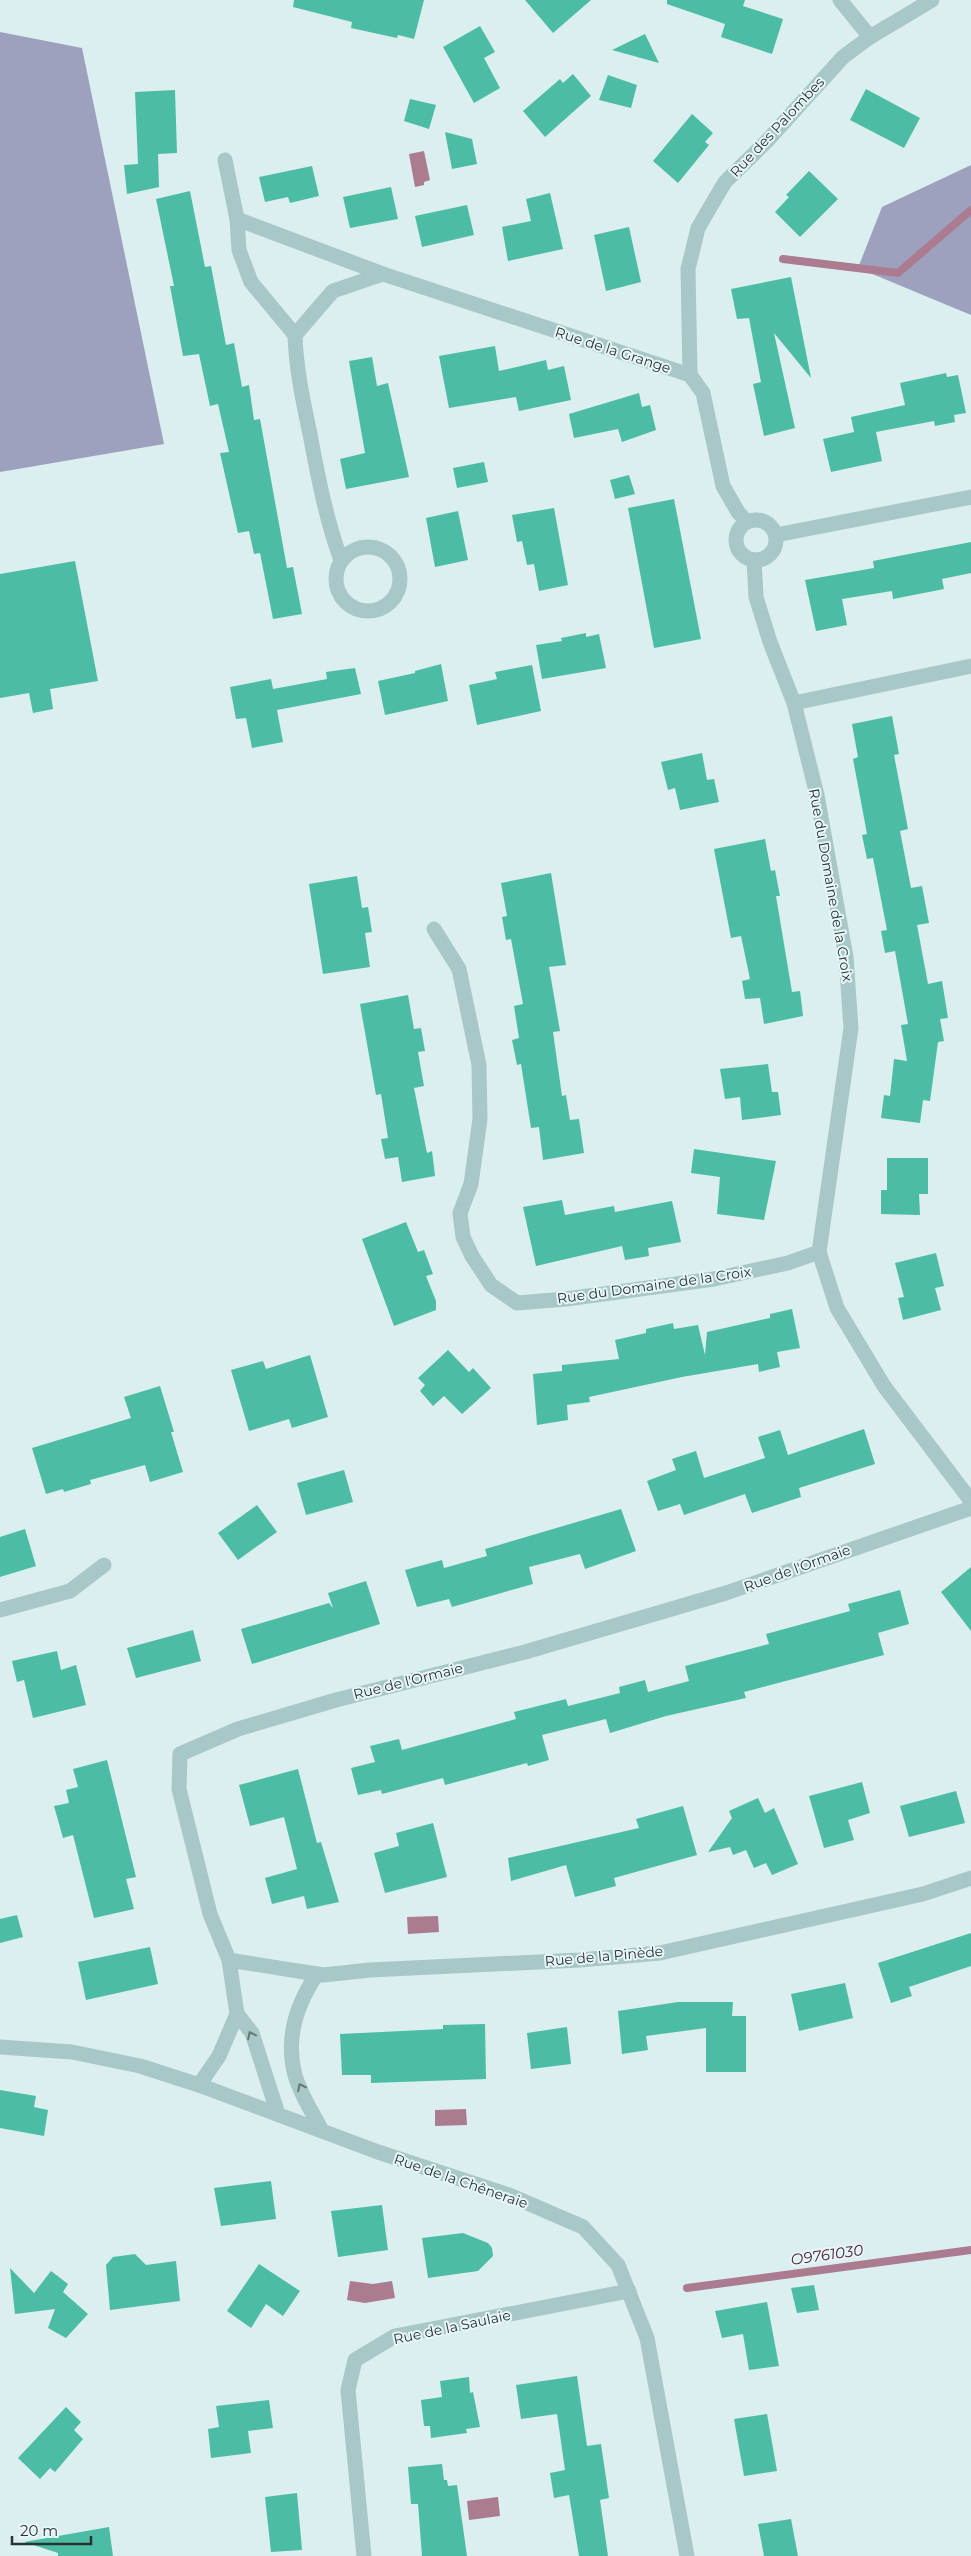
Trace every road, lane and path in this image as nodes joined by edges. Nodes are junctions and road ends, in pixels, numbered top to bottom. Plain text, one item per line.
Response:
1 (840, 0) edge
2 (932, 0) edge
3 (870, 36) junction
4 (225, 160) dead end
5 (237, 219) junction
6 (383, 274) junction
7 (295, 335) junction
8 (690, 375) junction
9 (971, 496) edge
10 (747, 522) junction
11 (776, 535) junction
12 (341, 560) junction
13 (754, 560) junction
14 (971, 666) edge
15 (794, 703) junction
16 (434, 929) dead end
17 (819, 1252) junction
18 (971, 1501) edge
19 (971, 1508) edge
20 (104, 1565) dead end
21 (0, 1610) edge
22 (971, 1878) edge
23 (229, 1960) junction
24 (317, 1974) junction
25 (237, 2014) junction
26 (0, 2047) edge
27 (199, 2085) junction
28 (278, 2114) junction
29 (322, 2131) junction
30 (629, 2291) junction
31 (364, 2556) edge
32 (687, 2556) edge

1 - 3 street
2 - 3 street, Rue des Palombes
3 - 8 street, Rue des Palombes
4 - 5 street
5 - 6 street, Rue de la Grange
5 - 7 street
6 - 7 street
6 - 8 street, Rue de la Grange
7 - 12 street
8 - 10 street
9 - 11 street
10 - 11 street
10 - 13 street
11 - 13 street
12 - 12 street
13 - 15 street
14 - 15 street
15 - 17 street, Rue du Domaine de la Croix
16 - 17 street, Rue du Domaine de la Croix
17 - 18 street
19 - 23 street, Rue de l'Ormaie
20 - 21 street
22 - 24 street, Rue de la Pinède
23 - 24 street, Rue de la Pinède
23 - 25 street, Rue de l'Ormaie
29 -> 24 street
25 - 27 street
28 -> 25 street
26 - 27 street, Rue de la Chêneraie
27 - 28 street, Rue de la Chêneraie
28 - 29 street, Rue de la Chêneraie
29 - 30 street, Rue de la Chêneraie
30 - 31 street, Rue de la Saulaie
30 - 32 street, Rue de la Chêneraie

